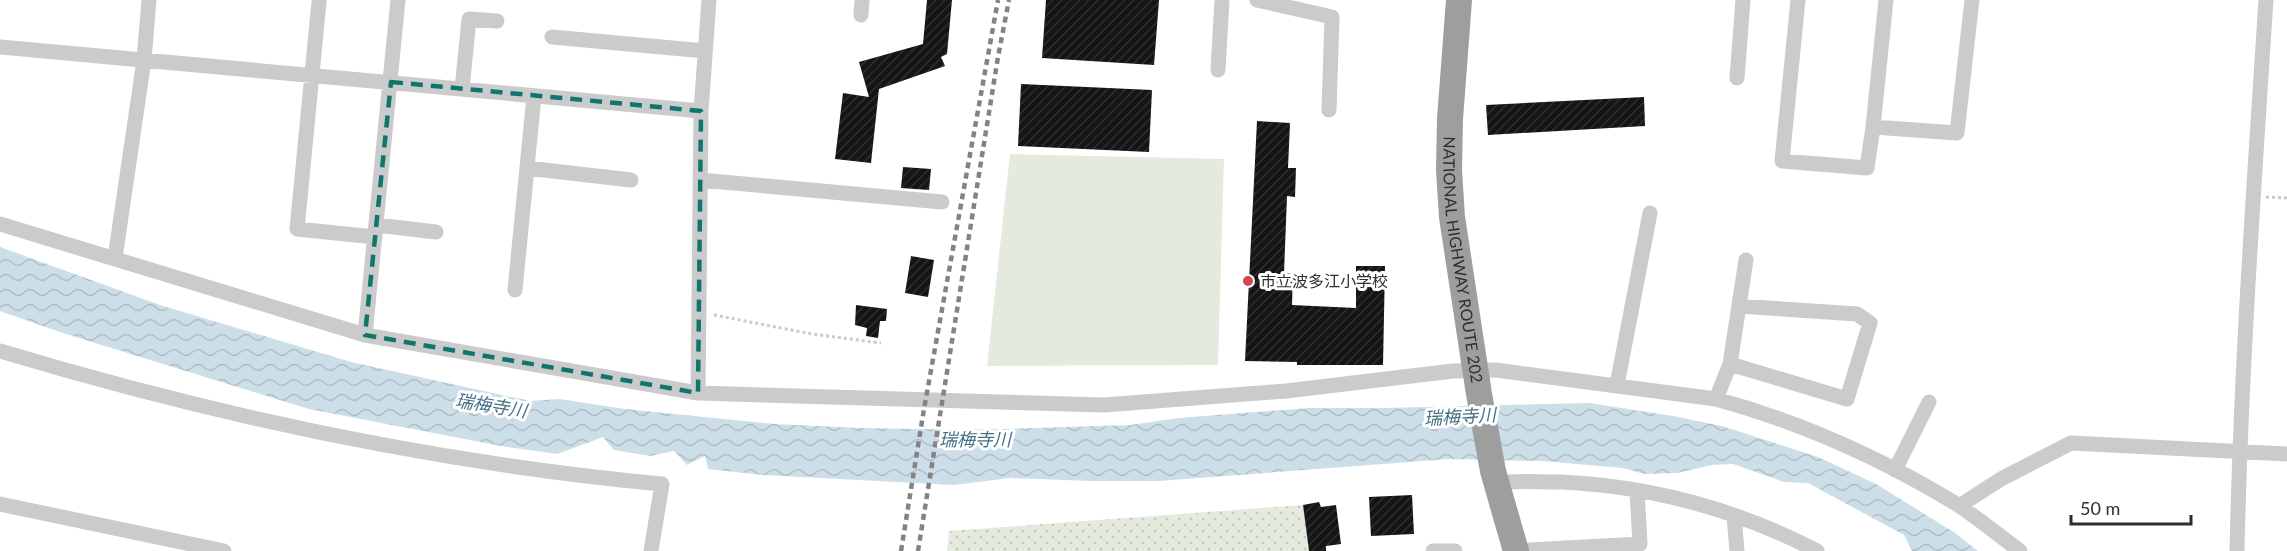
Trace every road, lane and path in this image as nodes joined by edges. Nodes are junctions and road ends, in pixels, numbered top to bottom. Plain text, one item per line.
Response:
1 (149, 0) edge
2 (398, 0) edge
3 (709, 0) edge
4 (1222, 0) edge
5 (1257, 0) edge
6 (1459, 0) edge
7 (1740, 0) edge
8 (1797, 0) edge
9 (1886, 0) edge
10 (1972, 0) edge
11 (2266, 0) edge
12 (319, 2) dead end
13 (497, 21) dead end
14 (552, 38) dead end
15 (0, 47) edge
16 (705, 51) junction
17 (144, 60) junction
18 (1218, 70) dead end
19 (311, 76) junction
20 (1737, 78) dead end
21 (391, 82) junction
22 (462, 89) junction
23 (534, 96) junction
24 (701, 111) junction
25 (1329, 111) dead end
26 (1873, 127) junction
27 (527, 168) junction
28 (631, 180) dead end
29 (700, 180) junction
30 (942, 202) dead end
31 (1650, 213) dead end
32 (0, 224) edge
33 (376, 231) junction
34 (436, 232) dead end
35 (115, 258) junction
36 (1746, 260) dead end
37 (516, 290) dead end
38 (1739, 306) junction
39 (699, 312) junction
40 (365, 335) junction
41 (881, 343) dead end
42 (0, 351) edge
43 (1730, 364) junction
44 (1477, 383) junction
45 (1617, 385) junction
46 (698, 393) junction
47 (1716, 399) junction
48 (1929, 402) dead end
49 (2239, 452) junction
50 (2287, 454) edge
51 (1895, 470) junction
52 (1495, 477) junction
53 (1637, 491) junction
54 (0, 504) edge
55 (1959, 506) junction
56 (1734, 516) junction
57 (224, 551) edge
58 (651, 551) edge
59 (1433, 551) edge
60 (1455, 551) edge
61 (1514, 551) edge
62 (1737, 551) edge
63 (1817, 551) edge
64 (2020, 551) edge
65 (2237, 551) edge

1 - 17 street
2 - 21 street
3 - 16 street
4 - 18 street
5 - 25 street
6 - 44 highway, NATIONAL HIGHWAY ROUTE 202
7 - 20 street
8 - 26 street
9 - 26 street
10 - 26 street
11 - 49 street
12 - 19 street
13 - 22 street
14 - 16 street
15 - 17 street
16 - 24 street
17 - 19 street
17 - 35 street
19 - 21 street
19 - 33 street
21 - 22 street
21 - 33 street
22 - 23 street
23 - 24 street
23 - 27 street
24 - 29 street
27 - 28 street
27 - 37 street
29 - 30 street
29 - 39 street
31 - 45 street
32 - 35 street
33 - 34 street
33 - 40 street
35 - 40 street
36 - 38 street
38 - 43 street
38 - 43 street
39 - 41 path
39 - 46 street
40 - 46 street
42 - 58 street
43 - 47 street
44 - 45 street
44 - 46 street
44 - 52 highway, NATIONAL HIGHWAY ROUTE 202
45 - 47 street
47 - 51 street
48 - 51 street
49 - 50 street
49 - 55 street
49 - 65 street
51 - 55 street
52 - 53 street
52 - 61 highway, NATIONAL HIGHWAY ROUTE 202
53 - 56 street
53 - 61 street
54 - 57 street
55 - 64 street
56 - 62 street
56 - 63 street
59 - 60 street

